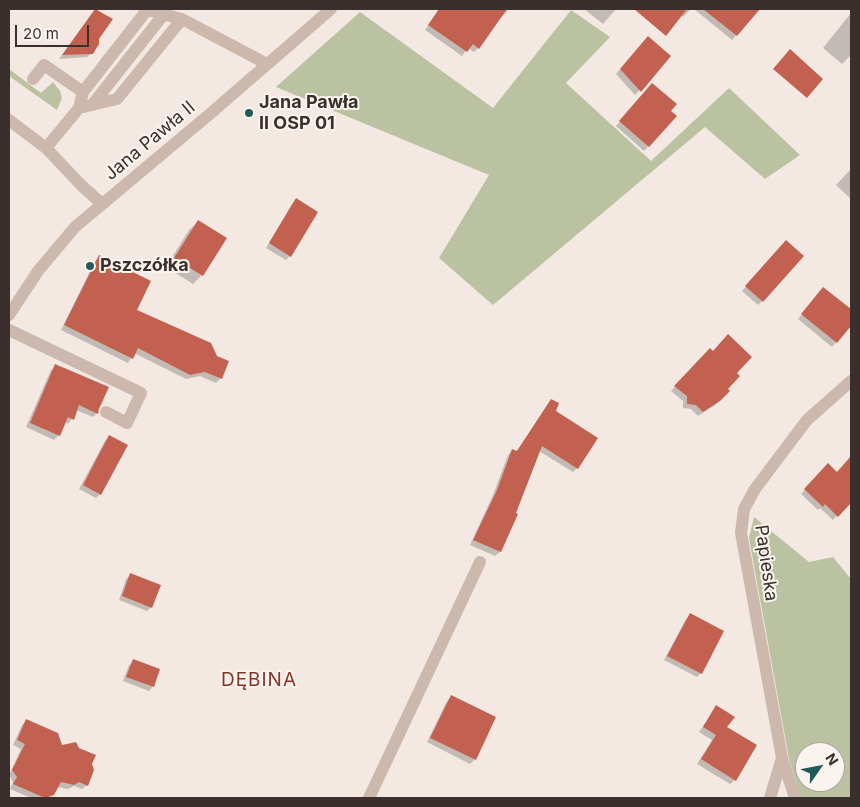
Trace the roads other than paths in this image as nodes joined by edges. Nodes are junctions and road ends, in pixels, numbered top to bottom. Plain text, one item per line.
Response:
1 (145, 9) edge
2 (331, 9) edge
3 (164, 14) junction
4 (182, 19) junction
5 (267, 64) junction
6 (34, 79) dead end
7 (83, 92) junction
8 (92, 105) junction
9 (79, 108) junction
10 (9, 120) edge
11 (46, 148) junction
12 (102, 204) junction
13 (9, 315) edge
14 (9, 330) edge
15 (851, 381) edge
16 (106, 412) dead end
17 (480, 562) dead end
18 (782, 758) junction
19 (775, 782) junction
20 (369, 798) edge
21 (763, 798) edge
22 (770, 798) edge
23 (795, 798) edge

1 - 3 street
1 - 7 street
2 - 5 street, Jana Pawła II
3 - 4 street
3 - 8 street
4 - 5 street
4 - 8 street
5 - 12 street, Jana Pawła II
6 - 7 street
7 - 9 street
8 - 9 street
9 - 11 street
10 - 11 street
11 - 12 street
12 - 13 street, Jana Pawła II
14 - 16 street
15 - 18 street, Papieska
17 - 20 street
18 - 19 street
18 - 23 street, Papieska
19 - 21 street
19 - 22 street

